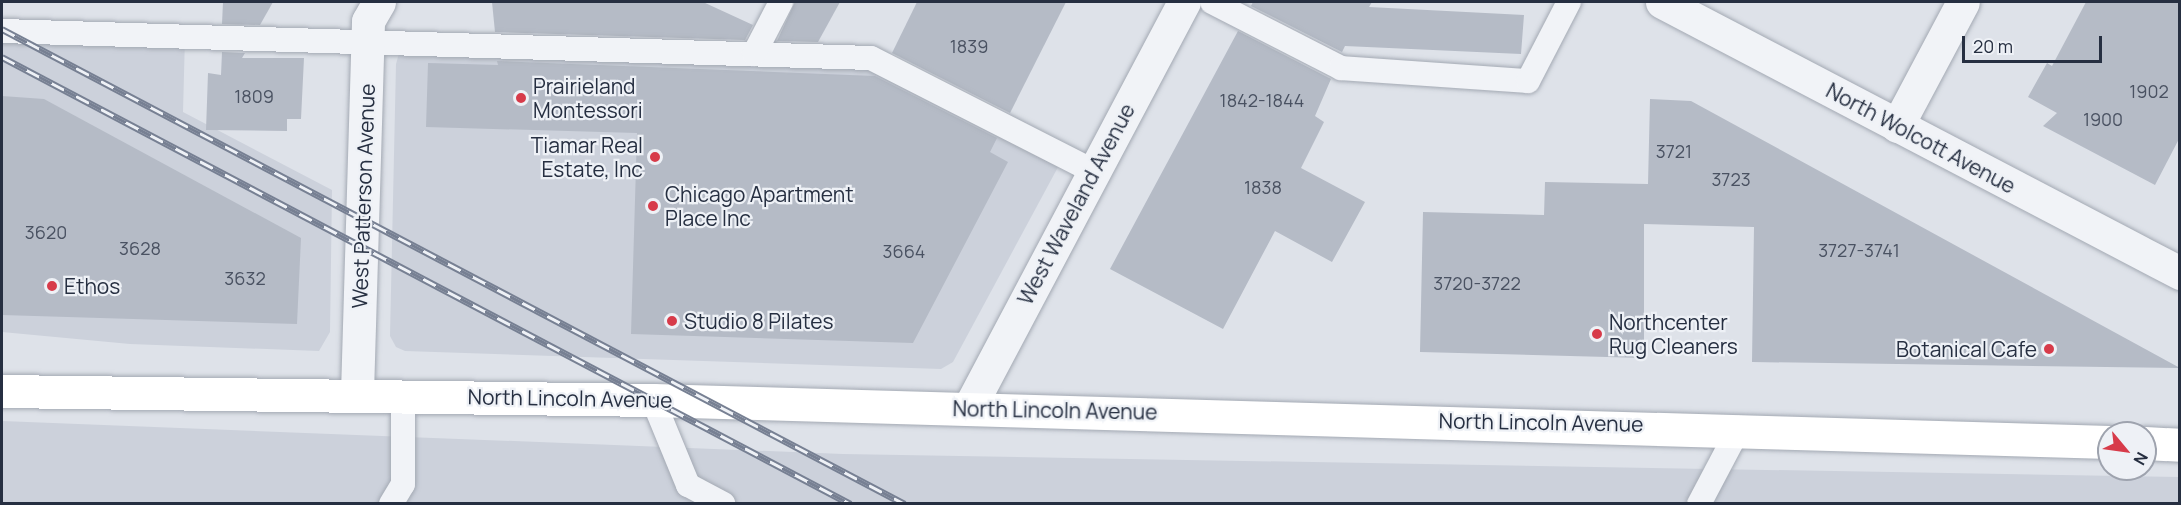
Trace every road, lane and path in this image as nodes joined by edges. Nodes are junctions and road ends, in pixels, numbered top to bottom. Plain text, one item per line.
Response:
1 (379, 2) edge
2 (781, 2) edge
3 (1184, 2) edge
4 (1212, 2) edge
5 (1569, 2) edge
6 (1662, 2) edge
7 (1964, 2) edge
8 (2, 32) edge
9 (367, 43) junction
10 (754, 54) junction
11 (1897, 126) junction
12 (1093, 171) junction
13 (2180, 273) edge
14 (2, 391) edge
15 (357, 393) junction
16 (403, 394) junction
17 (653, 400) junction
18 (969, 408) junction
19 (1739, 428) junction
20 (2097, 442) edge
21 (2157, 444) edge
22 (2180, 445) edge
23 (391, 504) edge
24 (723, 504) edge
25 (1700, 504) edge

1 - 9 street, West Patterson Avenue
2 - 10 lane
3 - 12 street, West Waveland Avenue
4 - 5 lane
6 - 11 street, North Wolcott Avenue
7 - 11 street
8 - 9 lane
9 - 10 lane
9 - 15 street, West Patterson Avenue
10 - 12 lane
11 - 13 street, North Wolcott Avenue
12 - 18 street, West Waveland Avenue
14 - 15 main road, North Lincoln Avenue
15 - 16 main road, North Lincoln Avenue
16 - 17 main road, North Lincoln Avenue
16 - 23 lane
17 - 18 main road, North Lincoln Avenue
17 - 24 lane
18 - 19 main road, North Lincoln Avenue
19 - 20 main road, North Lincoln Avenue
19 - 25 lane
21 - 22 main road

